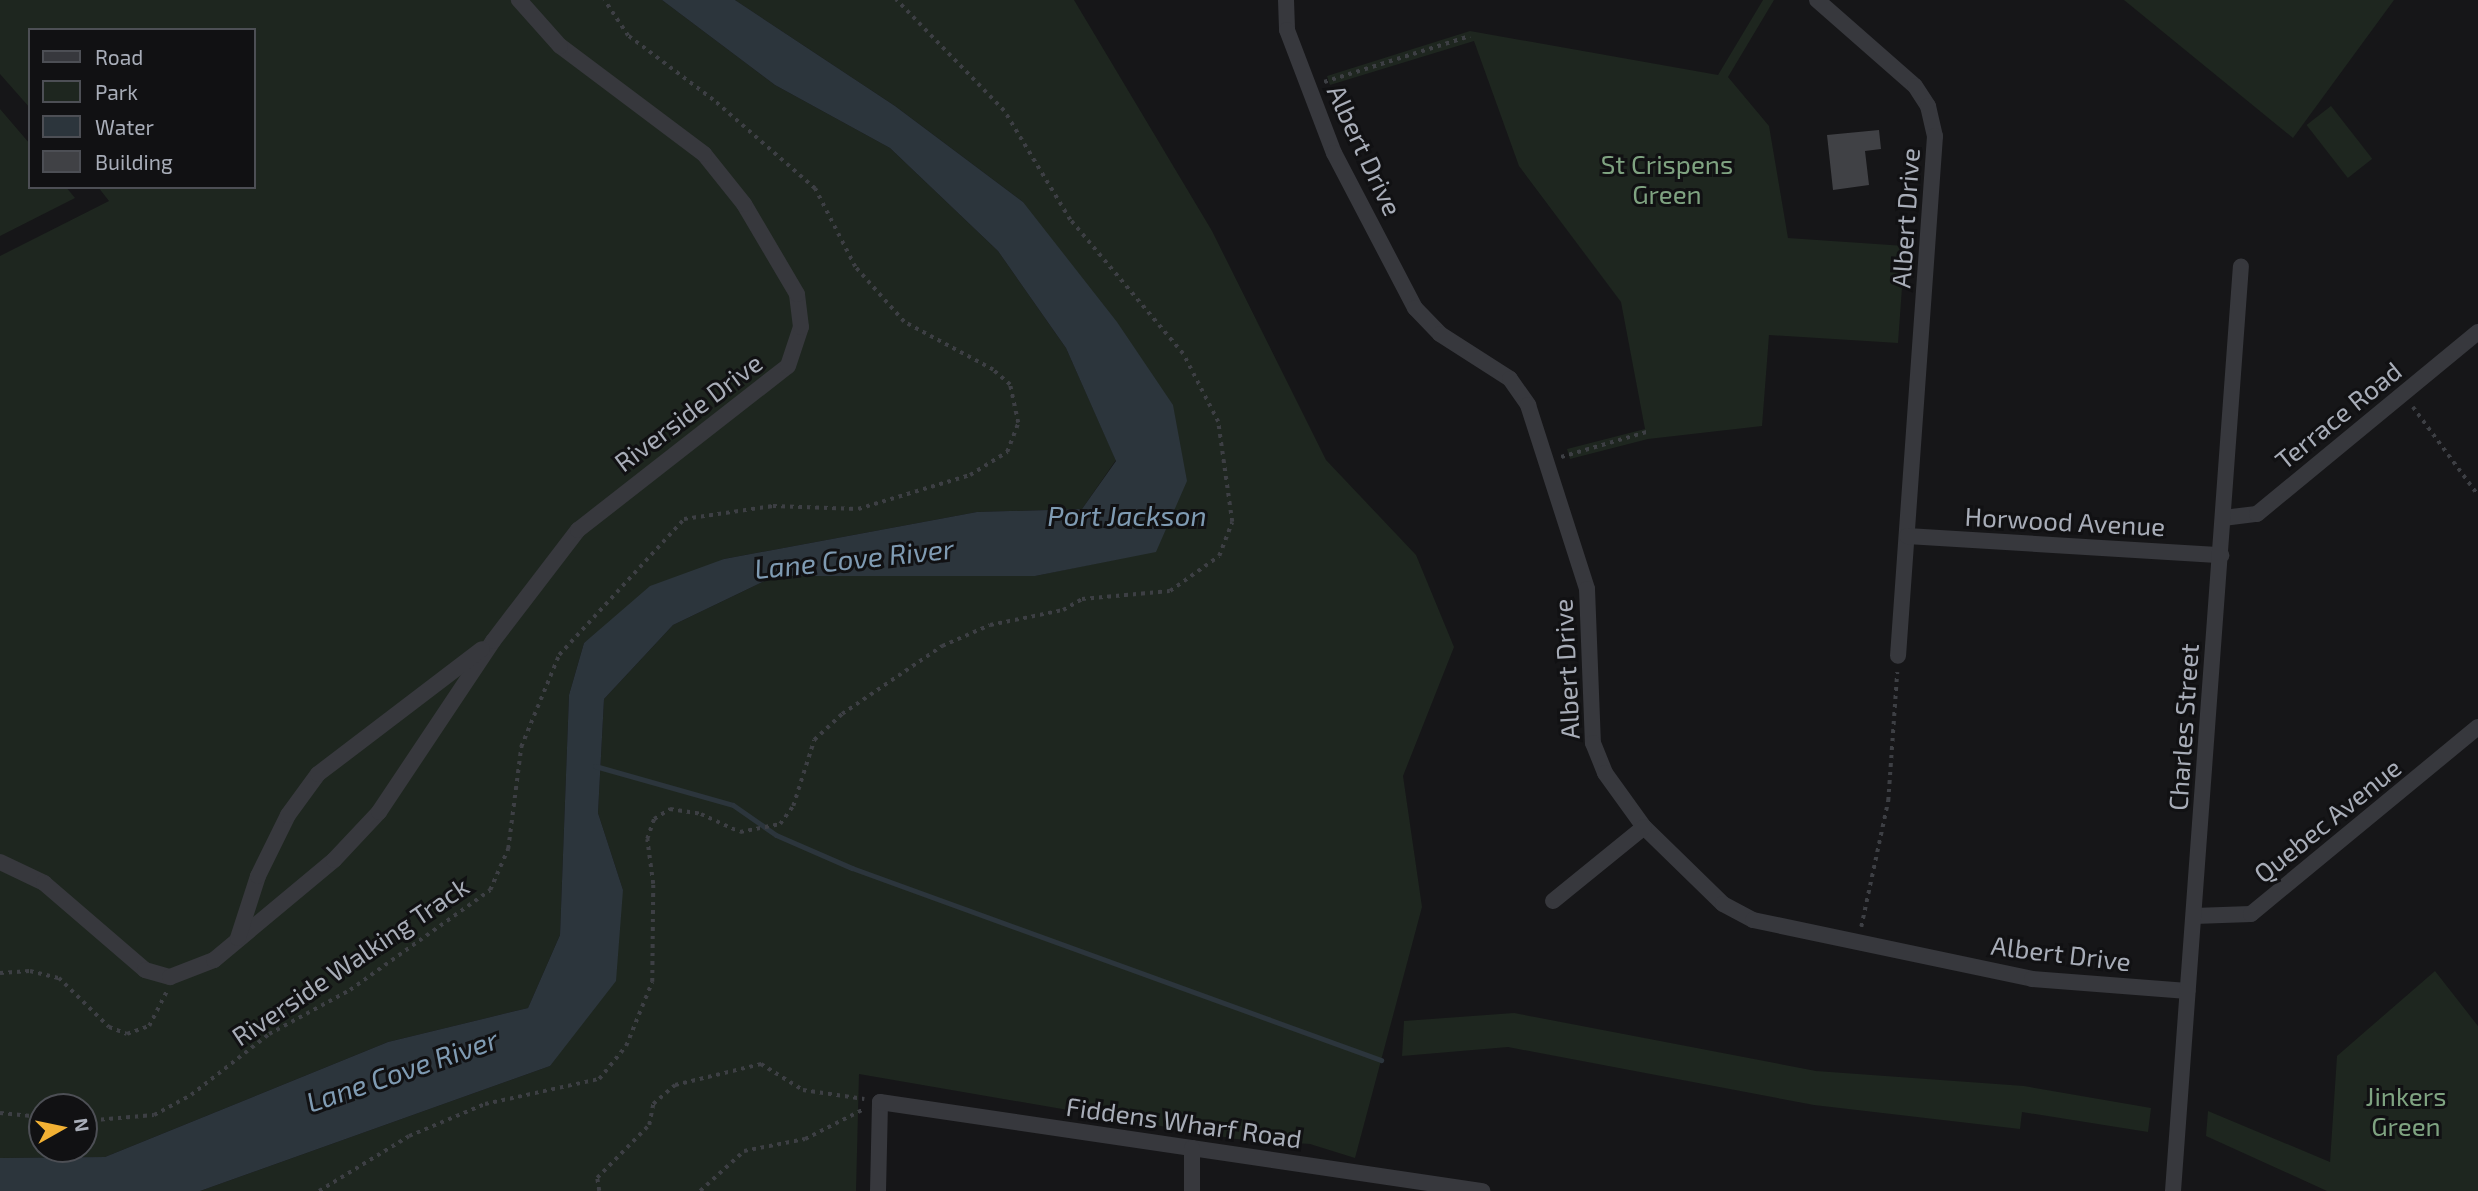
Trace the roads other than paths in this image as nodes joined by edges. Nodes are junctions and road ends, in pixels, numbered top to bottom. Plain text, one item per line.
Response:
1 (519, 0) edge
2 (1286, 0) edge
3 (1817, 0) edge
4 (2241, 266) dead end
5 (2478, 332) edge
6 (2223, 518) junction
7 (1907, 536) junction
8 (2221, 555) junction
9 (492, 641) junction
10 (1898, 656) road end
11 (2476, 735) edge
12 (1644, 827) junction
13 (0, 862) edge
14 (1553, 901) dead end
15 (2194, 916) junction
16 (237, 940) junction
17 (2188, 992) junction
18 (1192, 1148) junction
19 (878, 1191) edge
20 (1192, 1191) edge
21 (1482, 1191) edge
22 (2174, 1191) edge

1 - 9 street, Riverside Drive
2 - 12 street, Albert Drive
3 - 7 street, Albert Drive
4 - 6 street, Charles Street
5 - 6 street, Terrace Road
6 - 8 street, Charles Street
7 - 8 street, Horwood Avenue
7 - 10 street, Albert Drive
8 - 15 street, Charles Street
9 - 16 street, Riverside Drive
9 - 16 street, Riverside Drive
11 - 15 street, Quebec Avenue
12 - 14 street
12 - 17 street, Albert Drive
13 - 16 street, Riverside Drive
15 - 17 street, Charles Street
17 - 22 street, Charles Street
18 - 19 street, Fiddens Wharf Road
18 - 20 street
18 - 21 street, Fiddens Wharf Road

